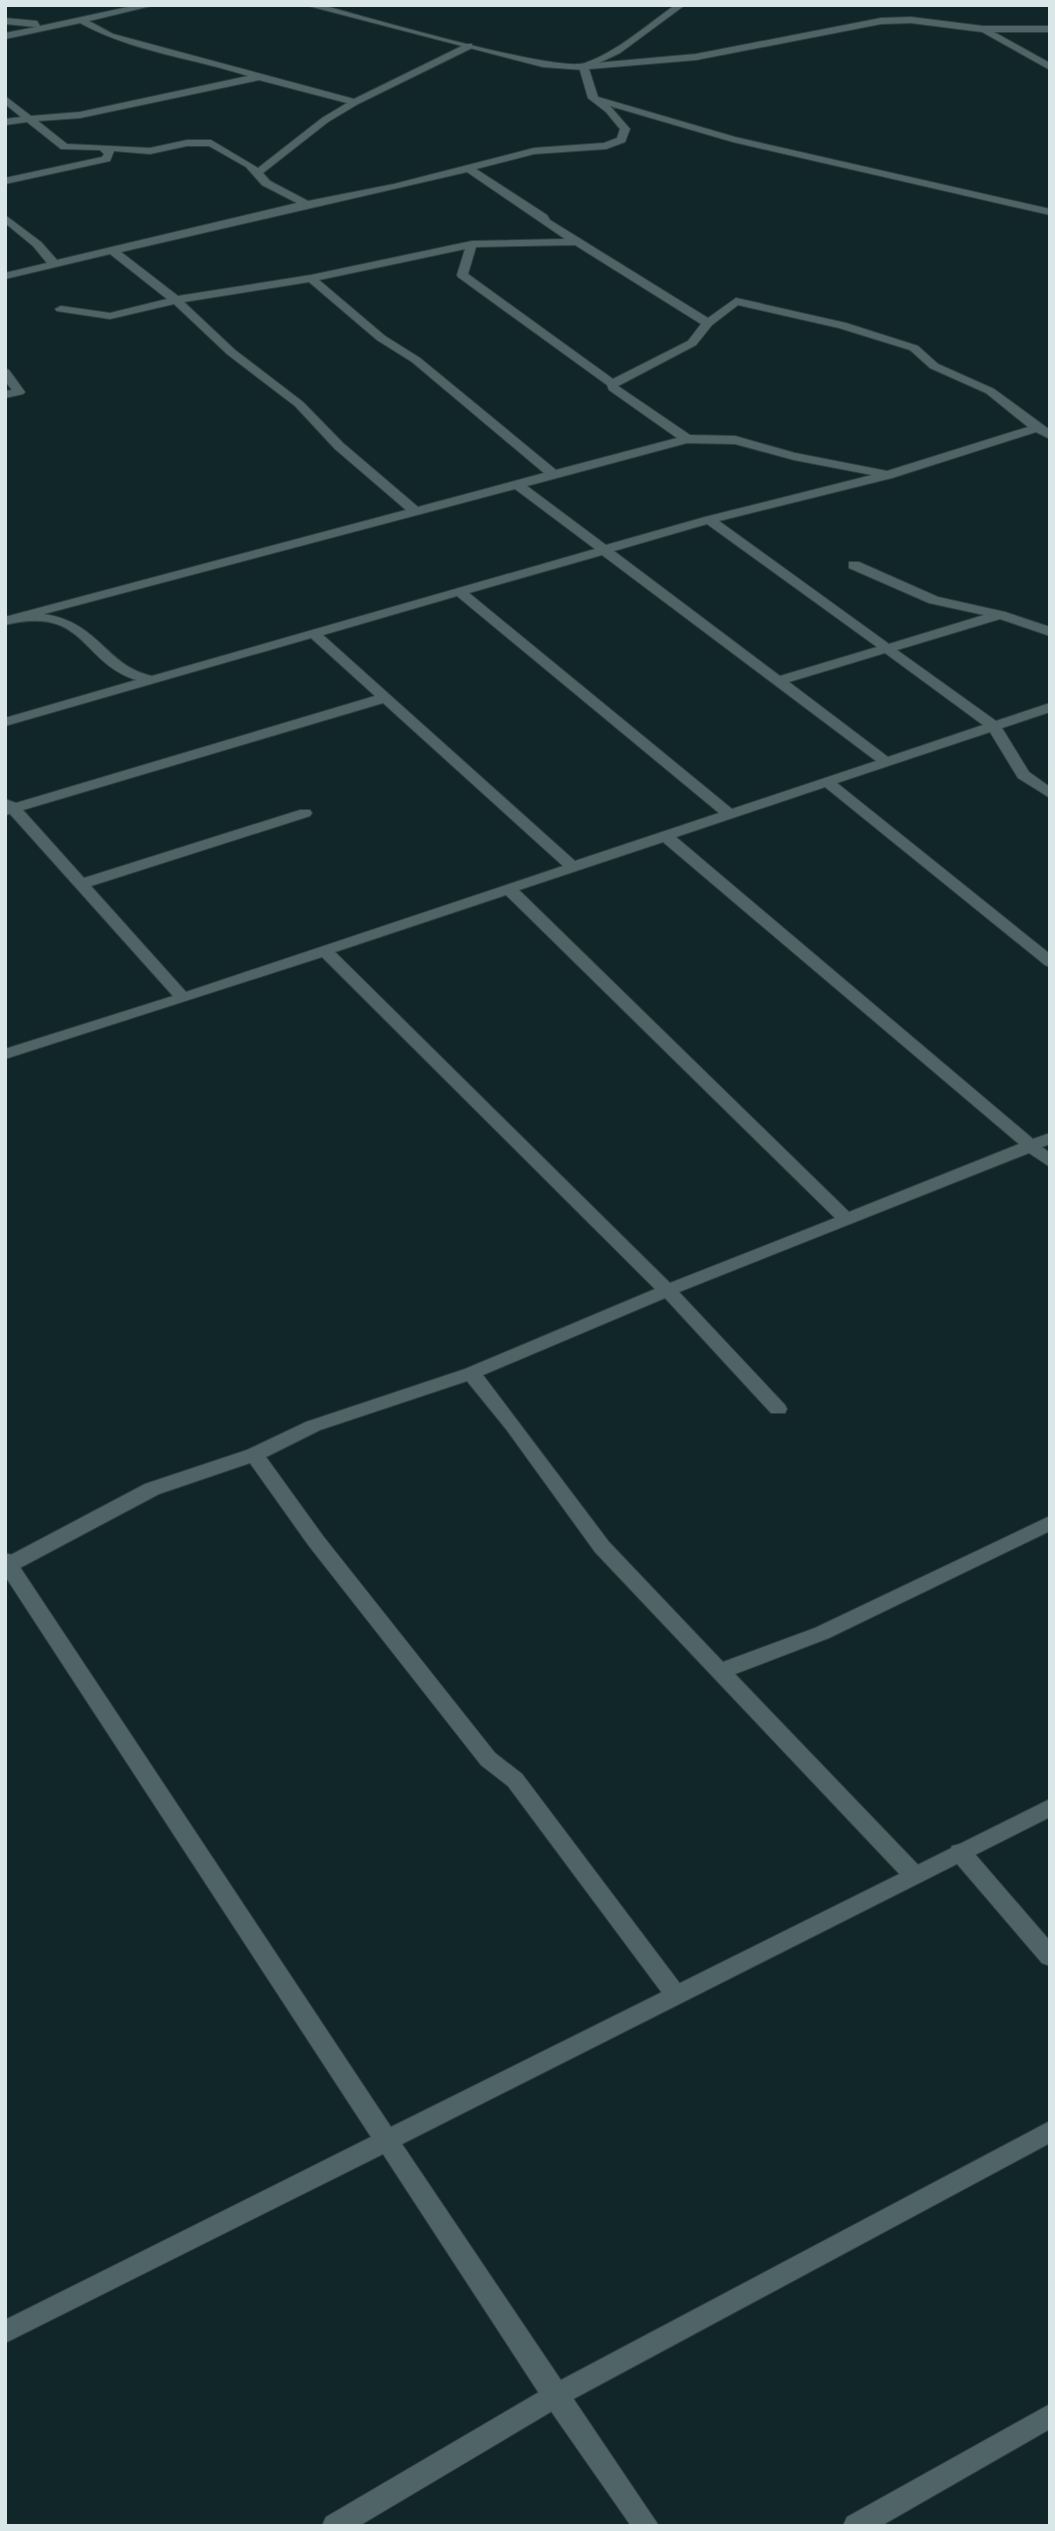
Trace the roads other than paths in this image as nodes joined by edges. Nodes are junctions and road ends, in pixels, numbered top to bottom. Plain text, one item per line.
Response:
1 (151, 5) edge
2 (309, 5) edge
3 (681, 5) edge
4 (5, 21) edge
5 (83, 21) junction
6 (61, 26) junction
7 (983, 29) junction
8 (1050, 29) edge
9 (5, 36) edge
10 (469, 46) junction
11 (584, 67) junction
12 (1050, 67) edge
13 (259, 77) junction
14 (593, 98) junction
15 (5, 99) edge
16 (355, 102) junction
17 (29, 118) junction
18 (5, 122) edge
19 (102, 147) junction
20 (468, 168) junction
21 (257, 173) junction
22 (5, 181) edge
23 (307, 204) junction
24 (1049, 211) edge
25 (5, 218) edge
26 (575, 242) junction
27 (472, 244) junction
28 (113, 251) junction
29 (54, 264) junction
30 (5, 276) edge
31 (311, 278) junction
32 (176, 300) junction
33 (61, 309) dead end
34 (708, 323) junction
35 (5, 372) edge
36 (612, 384) junction
37 (5, 395) edge
38 (1037, 428) junction
39 (1050, 435) edge
40 (687, 439) junction
41 (554, 475) junction
42 (888, 475) junction
43 (519, 485) junction
44 (417, 513) junction
45 (709, 520) junction
46 (605, 550) junction
47 (854, 565) dead end
48 (460, 592) junction
49 (1000, 615) junction
50 (23, 616) junction
51 (5, 621) edge
52 (1050, 632) edge
53 (314, 634) junction
54 (887, 649) junction
55 (156, 680) junction
56 (778, 681) junction
57 (385, 698) junction
58 (1050, 707) edge
59 (5, 722) edge
60 (994, 726) junction
61 (886, 762) junction
62 (827, 782) junction
63 (1050, 794) edge
64 (8, 806) edge
65 (305, 813) dead end
66 (730, 815) junction
67 (665, 836) junction
68 (573, 867) junction
69 (81, 884) junction
70 (509, 889) junction
71 (325, 951) junction
72 (1050, 962) edge
73 (183, 998) junction
74 (5, 1054) edge
75 (1050, 1138) edge
76 (1031, 1146) junction
77 (1050, 1161) edge
78 (846, 1219) junction
79 (667, 1290) junction
80 (471, 1373) junction
81 (778, 1409) dead end
82 (254, 1455) junction
83 (1050, 1524) edge
84 (7, 1563) edge
85 (720, 1671) junction
86 (1050, 1807) edge
87 (960, 1852) junction
88 (914, 1875) junction
89 (1050, 1956) edge
90 (676, 1995) junction
91 (1050, 2131) edge
92 (388, 2140) junction
93 (5, 2332) edge
94 (555, 2396) junction
95 (1050, 2416) edge
96 (335, 2526) edge
97 (646, 2526) edge
98 (856, 2526) edge

1 - 5 street
2 - 10 street
3 - 11 street
4 - 6 street
5 - 6 street
5 - 13 street
6 - 9 street
7 - 8 street
7 - 11 street
7 - 12 street
10 - 11 street
10 - 16 street
11 - 14 street
13 - 16 street
13 - 17 street
14 - 20 street
14 - 24 street
15 - 17 street
16 - 21 street
17 - 18 street
17 - 19 street
19 - 21 street
19 - 22 street
20 - 23 street
20 - 26 street
21 - 23 street
23 - 28 street
25 - 29 street
26 - 27 street
26 - 34 street
27 - 31 street
27 - 36 street
28 - 29 street
28 - 32 street
29 - 30 street
31 - 32 street
31 - 41 street
32 - 33 street
32 - 44 street
34 - 36 street
34 - 38 street
35 - 37 street
36 - 40 street
38 - 39 street
38 - 42 street
40 - 41 street
40 - 42 street
41 - 43 street
42 - 45 street
43 - 44 street
43 - 46 street
44 - 50 street
45 - 46 street
45 - 54 street
46 - 48 street
46 - 56 street
47 - 49 street
48 - 53 street
48 - 66 street
49 - 52 street
49 - 54 street
50 - 51 street
50 - 55 street
53 - 55 street
53 - 57 street
54 - 56 street
54 - 60 street
55 - 59 street
56 - 61 street
57 - 64 street
57 - 68 street
58 - 60 street
60 - 61 street
60 - 63 street
61 - 62 street
62 - 66 street
62 - 72 street
64 - 69 street
65 - 69 street
66 - 67 street
67 - 68 street
67 - 76 street
68 - 70 street
69 - 73 street
70 - 71 street
70 - 78 street
71 - 73 street
71 - 79 street
73 - 74 street
75 - 76 street
76 - 77 street
76 - 78 street
78 - 79 street
79 - 80 street
79 - 81 street
80 - 82 street
80 - 85 street
82 - 84 street
82 - 90 street
83 - 85 street
84 - 92 street
85 - 88 street
86 - 87 street
87 - 88 street
87 - 89 street
88 - 90 street
90 - 92 street
91 - 94 street
92 - 93 street
92 - 94 street
94 - 96 street
94 - 97 street
95 - 98 street

